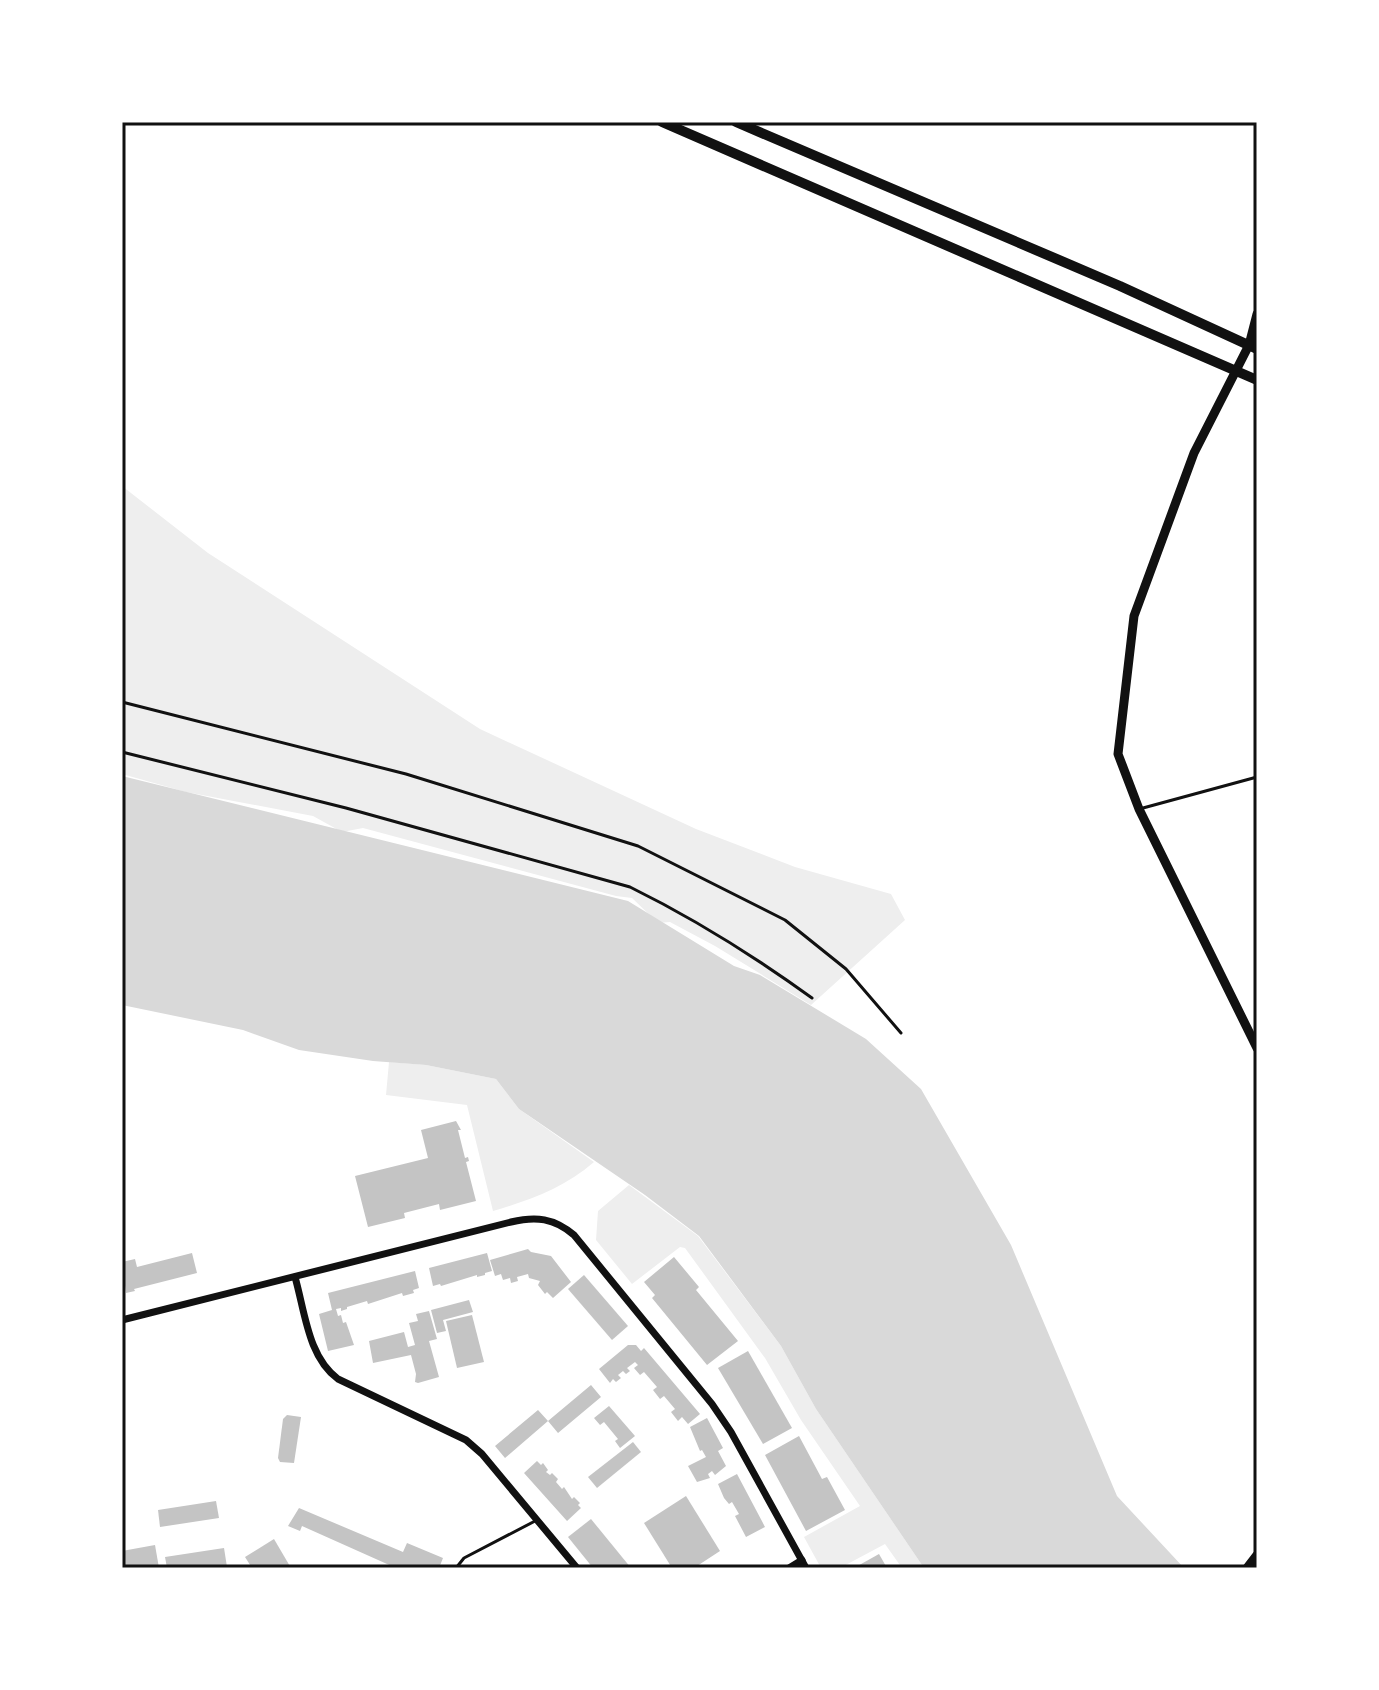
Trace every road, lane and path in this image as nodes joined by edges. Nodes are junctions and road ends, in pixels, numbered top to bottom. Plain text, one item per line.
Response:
1 (662, 122) edge
2 (736, 122) edge
3 (1257, 314) edge
4 (1253, 347) edge
5 (1235, 370) junction
6 (1257, 380) edge
7 (122, 702) edge
8 (122, 752) edge
9 (1257, 777) edge
10 (1139, 809) junction
11 (812, 998) dead end
12 (901, 1033) dead end
13 (1257, 1048) edge
14 (295, 1277) junction
15 (122, 1320) edge
16 (537, 1520) junction
17 (1257, 1555) edge
18 (804, 1564) edge
19 (456, 1568) edge
20 (577, 1568) edge
21 (789, 1568) edge
22 (1247, 1568) edge

1 - 5 main road
2 - 4 main road
3 - 4 main road
4 - 5 main road
5 - 6 main road
5 - 10 main road
7 - 12 path
8 - 11 path
9 - 10 lane
10 - 13 main road
14 - 15 street
14 - 16 street
14 - 18 street
16 - 19 lane
16 - 20 street
17 - 22 main road
18 - 21 street

